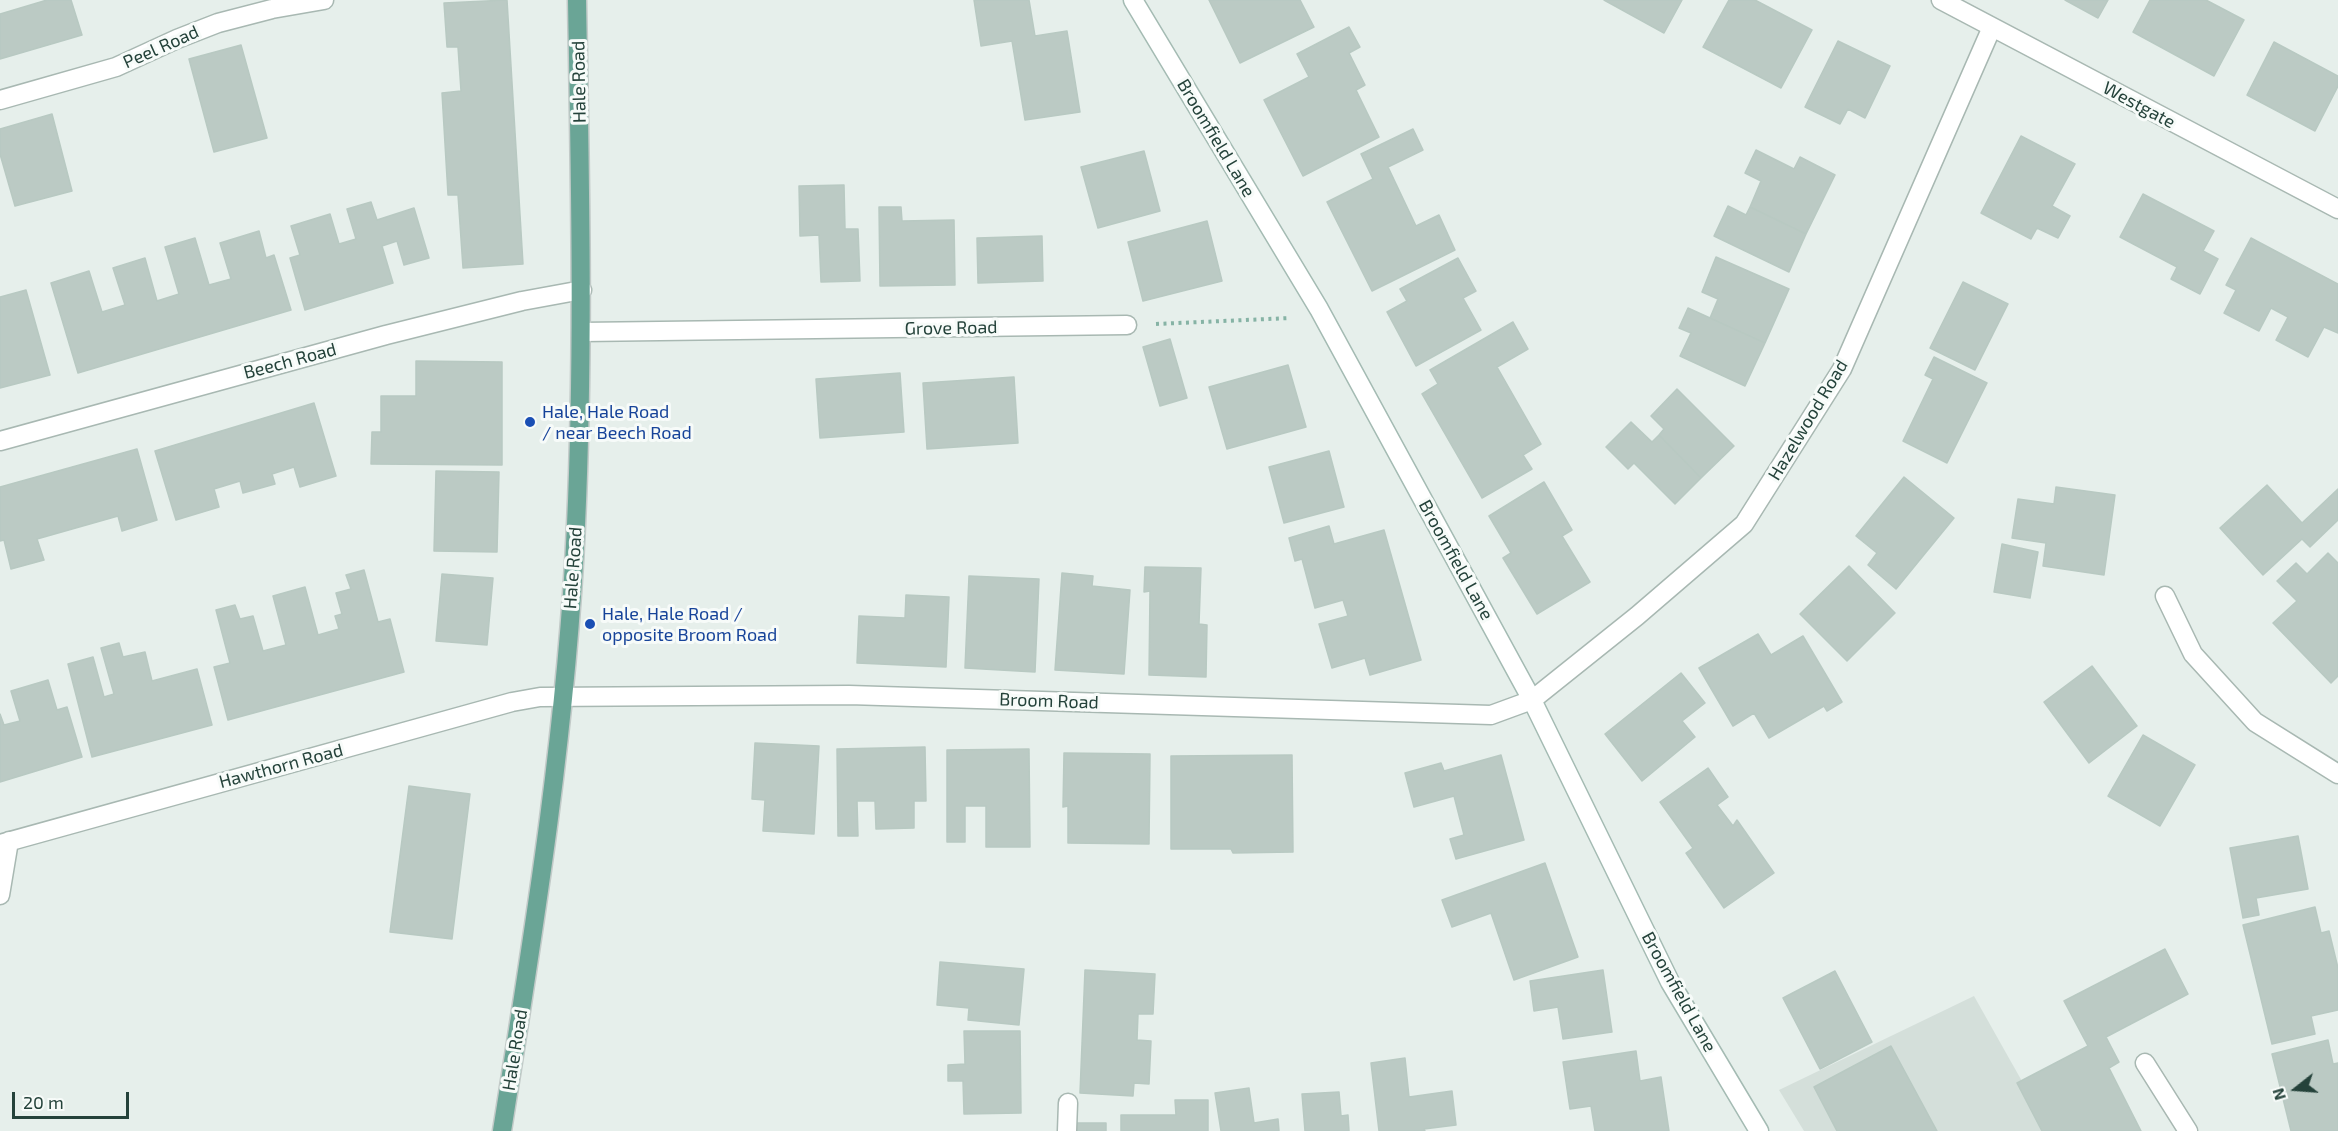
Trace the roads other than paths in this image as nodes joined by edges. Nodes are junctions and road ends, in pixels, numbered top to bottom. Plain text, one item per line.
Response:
1 (324, 0) edge
2 (577, 0) edge
3 (1133, 0) edge
4 (1941, 0) edge
5 (1992, 27) junction
6 (0, 100) edge
7 (2338, 209) edge
8 (582, 290) junction
9 (1127, 325) road end
10 (582, 332) junction
11 (0, 441) edge
12 (2165, 596) dead end
13 (563, 697) junction
14 (1532, 700) junction
15 (2338, 774) edge
16 (5, 842) edge
17 (0, 895) edge
18 (2145, 1063) dead end
19 (1068, 1102) dead end
20 (502, 1131) edge
21 (1067, 1131) edge
22 (1759, 1131) edge
23 (2188, 1131) edge

1 - 6 street, Peel Road
2 - 8 main road, Hale Road
3 - 14 street, Broomfield Lane
4 - 5 street, Westgate
5 - 7 street, Westgate
5 - 14 street, Hazelwood Road
8 - 10 main road, Hale Road
8 - 11 street, Beech Road
9 - 10 street, Grove Road
10 - 13 main road, Hale Road
12 - 15 street
13 - 14 street, Broom Road
13 - 16 street, Hawthorn Road
13 - 20 main road, Hale Road
14 - 22 street, Broomfield Lane
16 - 17 street
18 - 23 street
19 - 21 street

